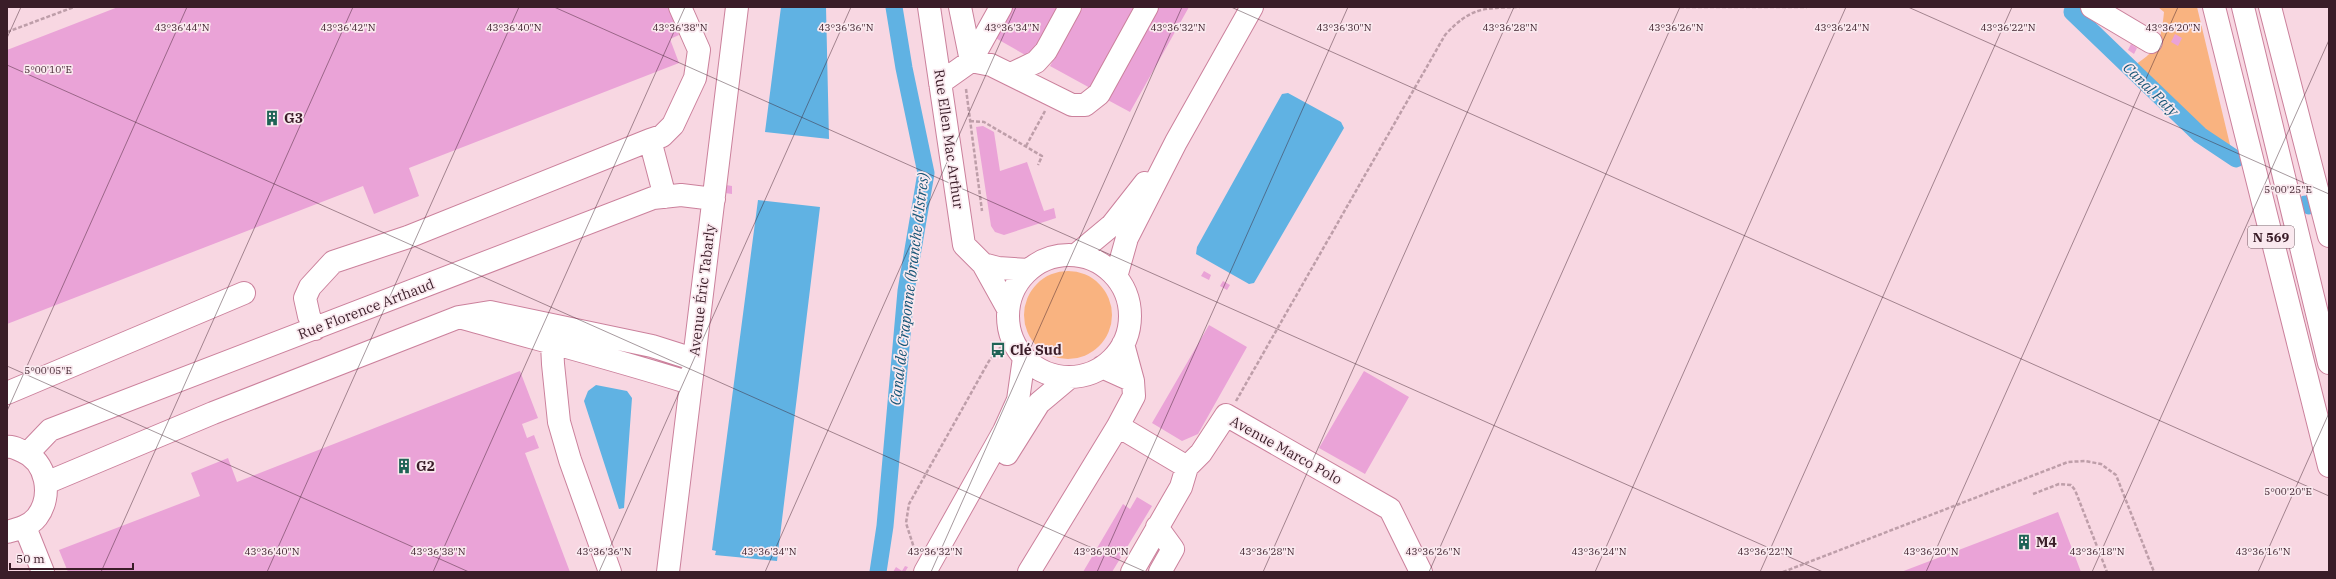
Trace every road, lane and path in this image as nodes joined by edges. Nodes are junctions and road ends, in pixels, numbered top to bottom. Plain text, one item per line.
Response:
1 (74, 7) edge
2 (680, 7) edge
3 (737, 7) edge
4 (929, 7) edge
5 (960, 7) edge
6 (1001, 7) edge
7 (1070, 7) edge
8 (1147, 7) edge
9 (1252, 7) edge
10 (1520, 7) edge
11 (1680, 7) edge
12 (1807, 7) edge
13 (2092, 7) edge
14 (2214, 7) edge
15 (2243, 7) edge
16 (2270, 7) edge
17 (7, 32) edge
18 (2151, 42) dead end
19 (971, 61) junction
20 (1010, 74) junction
21 (940, 83) junction
22 (966, 89) dead end
23 (1053, 96) junction
24 (970, 121) junction
25 (656, 138) junction
26 (1176, 142) junction
27 (1026, 146) junction
28 (1038, 165) dead end
29 (673, 196) junction
30 (714, 199) junction
31 (982, 211) dead end
32 (2329, 236) edge
33 (1076, 255) junction
34 (983, 264) junction
35 (1029, 270) junction
36 (1116, 277) junction
37 (244, 293) dead end
38 (1008, 309) junction
39 (315, 329) junction
40 (555, 334) junction
41 (1011, 335) junction
42 (1123, 344) junction
43 (1024, 358) junction
44 (693, 359) junction
45 (2329, 363) edge
46 (1102, 367) junction
47 (1070, 377) junction
48 (1133, 381) junction
49 (690, 383) junction
50 (7, 393) edge
51 (1238, 398) dead end
52 (1118, 426) junction
53 (7, 447) edge
54 (28, 453) junction
55 (2329, 466) edge
56 (1187, 467) junction
57 (46, 483) junction
58 (2033, 494) dead end
59 (1157, 527) junction
60 (16, 529) edge
61 (921, 565) edge
62 (44, 572) edge
63 (610, 572) edge
64 (668, 572) edge
65 (941, 572) edge
66 (1029, 572) edge
67 (1132, 572) edge
68 (1160, 572) edge
69 (1421, 572) edge
70 (1783, 572) edge
71 (2107, 572) edge
72 (2154, 572) edge

1 - 17 path
2 - 25 main road
3 - 30 main road, Avenue Éric Tabarly
4 - 21 main road, Rue Ellen Mac Arthur
5 - 19 main road
6 - 19 main road
7 - 20 main road
8 - 23 main road
9 - 26 main road
10 - 51 path
11 - 12 path
13 - 18 main road
14 - 55 main road, N 569
15 - 45 main road, N 569
16 - 32 main road
19 - 20 main road
19 - 21 main road
20 - 23 main road
21 - 34 main road, Rue Ellen Mac Arthur
22 - 24 path
23 - 27 path
24 - 27 path
24 - 31 path
25 - 29 main road
25 - 39 main road
26 - 33 main road
26 - 36 main road
27 - 28 path
29 - 30 main road, Rue Florence Arthaud
29 - 39 main road, Rue Florence Arthaud
30 - 44 main road, Avenue Éric Tabarly
33 - 35 main road
33 - 36 main road
34 - 35 main road
34 - 38 main road, Rue Ellen Mac Arthur
35 - 38 main road
36 - 42 main road
37 - 50 main road
38 - 41 main road
39 - 54 main road, Rue Florence Arthaud
40 - 44 main road
40 - 49 main road
40 - 57 main road
40 - 63 main road
41 - 43 main road
41 - 61 path
42 - 46 main road
42 - 48 main road
43 - 47 main road
43 - 61 main road
44 - 49 main road, Avenue Éric Tabarly
46 - 47 main road
46 - 48 main road
47 - 65 main road
48 - 52 main road
49 - 64 main road, Avenue Éric Tabarly
52 - 56 main road
52 - 66 main road
53 - 54 main road
54 - 57 main road
56 - 59 main road
56 - 69 main road, Avenue Marco Polo
57 - 60 main road
58 - 71 path
59 - 67 main road
59 - 68 main road
60 - 62 main road
70 - 72 path

